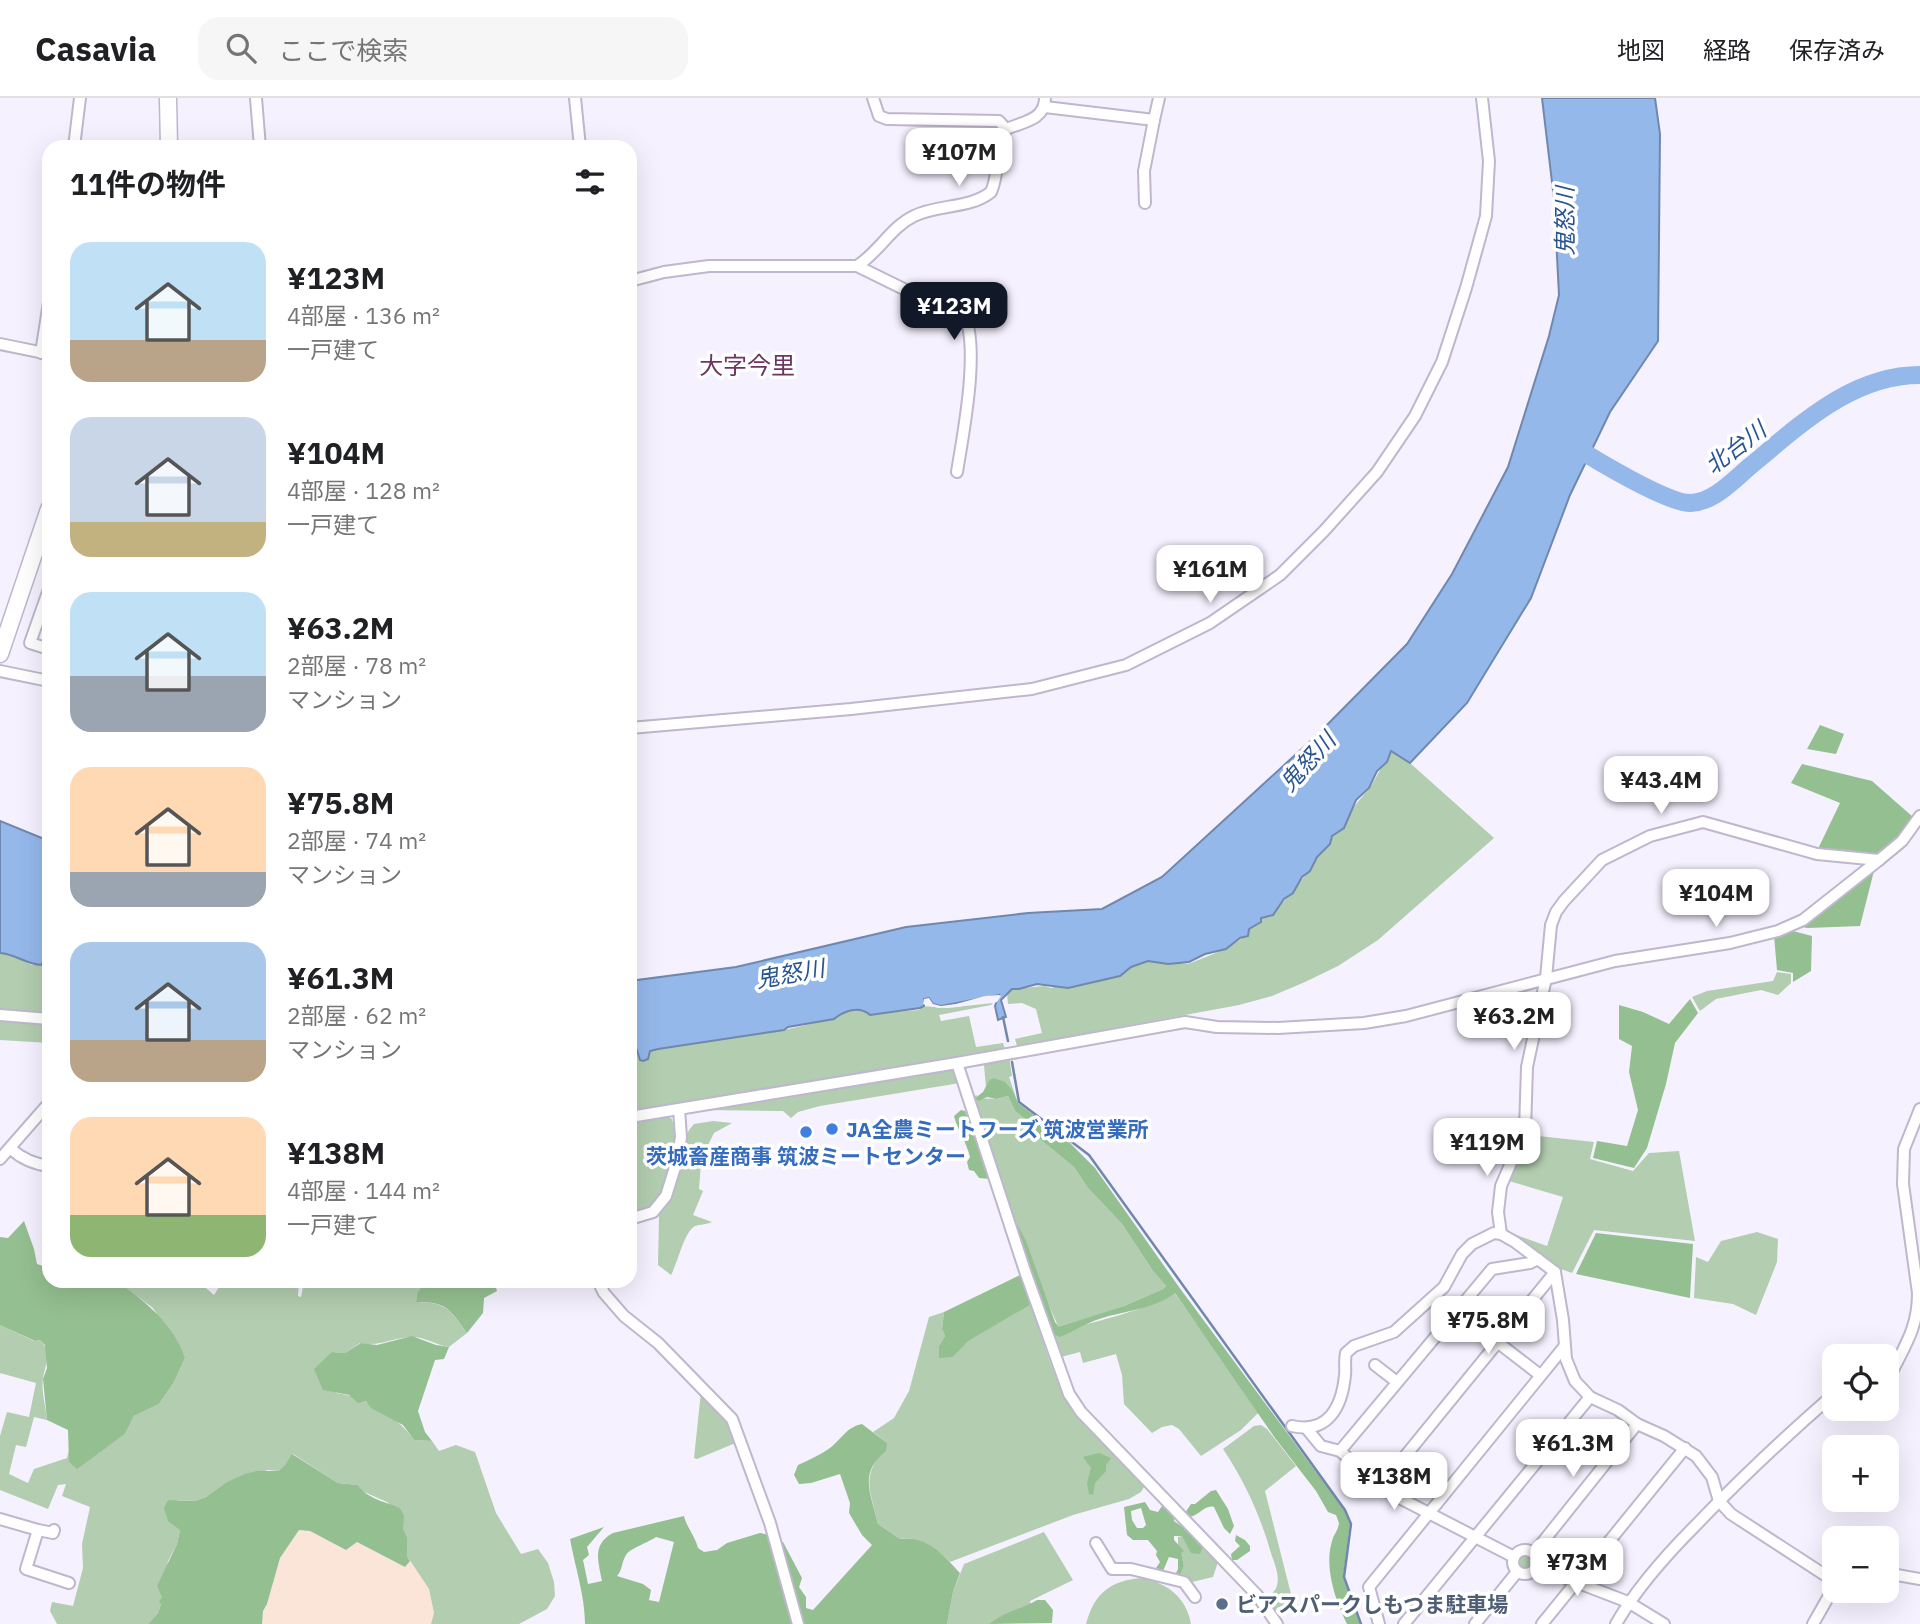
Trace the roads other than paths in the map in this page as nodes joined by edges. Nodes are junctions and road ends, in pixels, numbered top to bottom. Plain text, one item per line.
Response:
1 (80, 98) edge
2 (168, 98) edge
3 (256, 98) edge
4 (575, 98) edge
5 (873, 98) edge
6 (1159, 98) edge
7 (1482, 98) edge
8 (1045, 103) edge
9 (1154, 120) junction
10 (1006, 129) junction
11 (76, 140) edge
12 (169, 140) edge
13 (259, 140) edge
14 (579, 140) edge
15 (1145, 203) dead end
16 (857, 266) junction
17 (637, 279) edge
18 (0, 344) edge
19 (42, 352) edge
20 (957, 472) dead end
21 (42, 529) edge
22 (42, 609) edge
23 (2, 644) edge
24 (42, 647) edge
25 (0, 671) edge
26 (42, 680) edge
27 (637, 728) edge
28 (1920, 817) edge
29 (1879, 860) junction
30 (1546, 978) junction
31 (0, 1015) edge
32 (42, 1018) edge
33 (957, 1063) junction
34 (679, 1109) junction
35 (1920, 1109) edge
36 (42, 1111) edge
37 (637, 1116) edge
38 (11, 1149) junction
39 (0, 1159) edge
40 (42, 1165) edge
41 (637, 1217) edge
42 (1501, 1234) junction
43 (1538, 1259) junction
44 (1555, 1272) junction
45 (602, 1288) edge
46 (1457, 1311) junction
47 (1918, 1324) edge
48 (1497, 1343) junction
49 (1564, 1347) junction
50 (1899, 1359) edge
51 (1375, 1365) dead end
52 (1540, 1375) junction
53 (1397, 1382) junction
54 (1590, 1397) junction
55 (1822, 1405) edge
56 (1637, 1424) junction
57 (1292, 1426) dead end
58 (1307, 1429) junction
59 (1685, 1448) junction
60 (1340, 1451) junction
61 (1380, 1487) junction
62 (1719, 1501) junction
63 (1429, 1511) junction
64 (0, 1519) edge
65 (38, 1530) junction
66 (54, 1530) dead end
67 (1477, 1538) junction
68 (1096, 1543) dead end
69 (1534, 1553) junction
70 (1514, 1557) junction
71 (1537, 1567) junction
72 (1517, 1572) junction
73 (1822, 1573) edge
74 (1899, 1575) edge
75 (1920, 1579) edge
76 (1577, 1581) junction
77 (69, 1583) dead end
78 (1195, 1597) dead end
79 (1628, 1602) junction
80 (1825, 1603) edge
81 (798, 1624) edge
82 (1277, 1624) edge
83 (1379, 1624) edge
84 (1404, 1624) edge
85 (1475, 1624) edge
86 (1542, 1624) edge
87 (1616, 1624) edge
88 (1664, 1624) edge
89 (1813, 1624) edge

1 - 11 street
2 - 12 highway
3 - 13 street
4 - 14 street
5 - 10 street
6 - 9 street
7 - 27 street
8 - 9 street
8 - 10 street
9 - 15 street
10 - 16 street
16 - 17 street
16 - 20 street
18 - 19 street
21 - 23 highway
22 - 24 street
25 - 26 street
28 - 29 street
29 - 30 street
29 - 30 street
30 - 33 street
30 - 42 street
31 - 32 street
33 - 34 street
33 - 82 street
34 - 37 street
34 - 41 street
35 - 47 street
36 - 38 street
38 - 39 street
38 - 40 street
42 - 43 street
42 - 58 street
43 - 44 street
43 - 46 street
44 - 48 street
44 - 49 street
45 - 81 street
46 - 48 street
46 - 53 street
47 - 50 street
48 - 52 street
48 - 61 street
49 - 52 street
49 - 54 street
51 - 53 street
52 - 63 street
53 - 60 street
54 - 56 street
54 - 67 street
55 - 62 street
56 - 59 street
56 - 69 street
57 - 58 street
58 - 60 street
59 - 62 street
59 - 76 street
60 - 61 street
61 - 63 street
62 - 73 street
62 - 79 street
63 - 67 street
63 - 83 street
64 - 65 street
65 - 66 street
65 - 77 street
67 - 70 street
67 - 84 street
68 - 78 street
69 - 70 street
69 - 71 street
70 - 72 street
71 - 72 street
71 - 76 street
72 - 85 street
74 - 75 street
76 - 79 street
76 - 86 street
79 - 87 street
79 - 88 street
80 - 89 street

